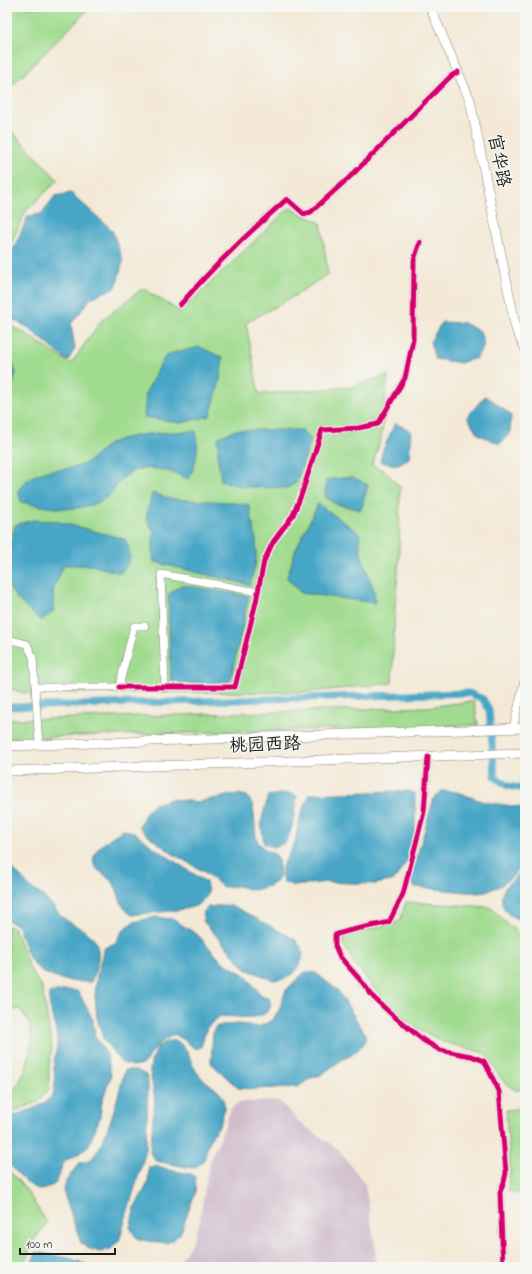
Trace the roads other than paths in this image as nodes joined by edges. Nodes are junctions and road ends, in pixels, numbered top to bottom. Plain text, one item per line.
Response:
1 (430, 7) edge
2 (458, 72) junction
3 (420, 242) dead end
4 (180, 305) dead end
5 (525, 348) edge
6 (258, 592) junction
7 (145, 626) dead end
8 (7, 638) edge
9 (525, 677) edge
10 (36, 687) junction
11 (119, 687) junction
12 (165, 688) junction
13 (509, 728) junction
14 (525, 728) edge
15 (39, 744) junction
16 (7, 746) edge
17 (525, 753) edge
18 (428, 757) junction
19 (7, 771) edge
20 (503, 1267) edge

1 - 2 main road, 官华路
2 - 4 street
2 - 5 main road, 官华路
3 - 6 street
6 - 12 street
6 - 12 street
7 - 11 street
8 - 10 street
9 - 13 street
10 - 11 street
10 - 15 street
11 - 12 street
13 - 14 main road, 桃园西路
13 - 15 main road, 桃园西路
15 - 16 main road, 桃园西路
17 - 18 main road, 桃园西路
18 - 19 main road, 桃园西路
18 - 20 street

